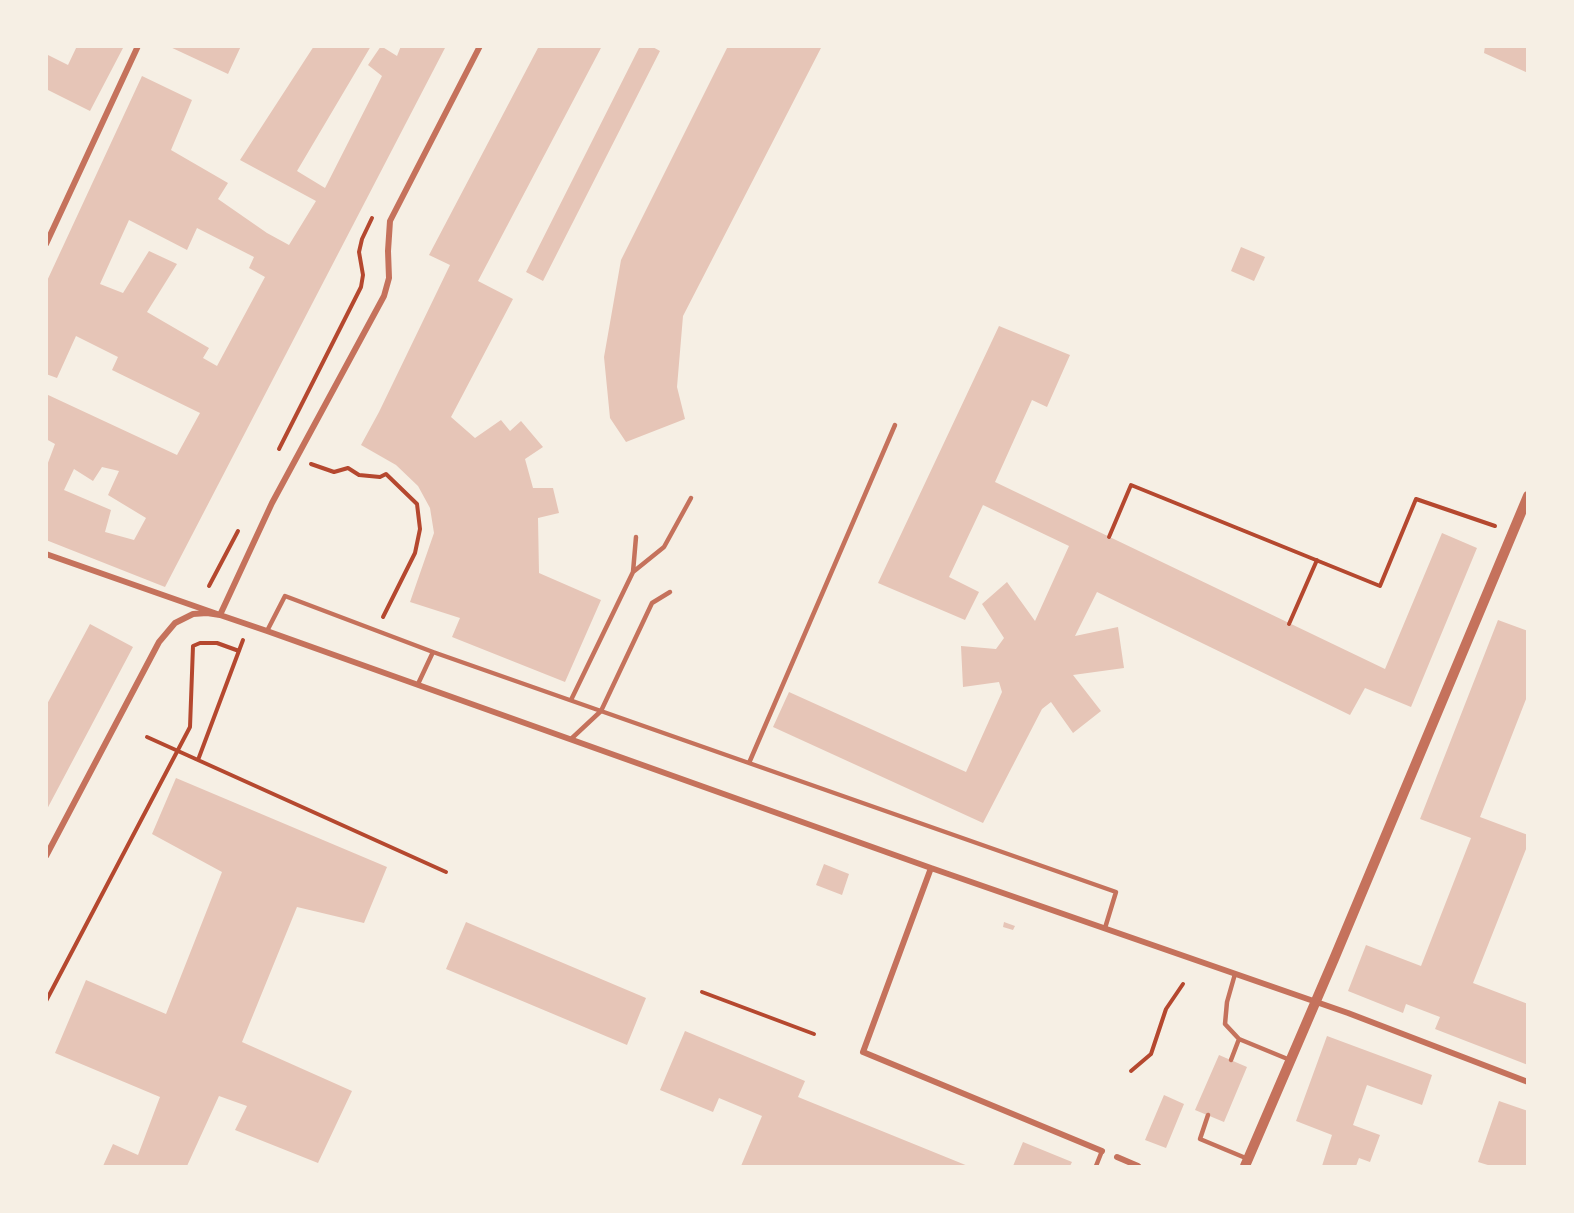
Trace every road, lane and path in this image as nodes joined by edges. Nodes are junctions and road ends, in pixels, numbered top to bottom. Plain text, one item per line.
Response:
1 (138, 46) edge
2 (480, 46) edge
3 (372, 218) dead end
4 (46, 244) edge
5 (895, 424) dead end
6 (274, 458) dead end
7 (297, 458) junction
8 (1527, 496) edge
9 (691, 498) dead end
10 (242, 522) dead end
11 (1489, 523) dead end
12 (636, 537) dead end
13 (1109, 537) dead end
14 (46, 554) edge
15 (1317, 560) junction
16 (633, 572) junction
17 (209, 586) dead end
18 (670, 592) dead end
19 (392, 597) dead end
20 (220, 615) junction
21 (1289, 624) dead end
22 (249, 625) junction
23 (267, 631) junction
24 (239, 651) junction
25 (434, 652) junction
26 (418, 684) junction
27 (571, 700) junction
28 (601, 711) junction
29 (147, 737) dead end
30 (570, 739) junction
31 (178, 751) junction
32 (198, 760) junction
33 (749, 763) junction
34 (46, 856) edge
35 (931, 868) junction
36 (446, 872) dead end
37 (1105, 928) junction
38 (1235, 974) junction
39 (1183, 984) dead end
40 (702, 992) dead end
41 (46, 1001) edge
42 (1315, 1001) junction
43 (814, 1034) dead end
44 (1239, 1039) junction
45 (1231, 1060) dead end
46 (1290, 1060) junction
47 (1131, 1071) dead end
48 (1527, 1082) edge
49 (1208, 1115) dead end
50 (1102, 1150) joint
51 (1117, 1157) dead end
52 (1246, 1163) edge
53 (1096, 1167) edge
54 (1138, 1167) edge

1 - 4 street
2 - 7 street
3 - 6 path
5 - 33 lane
7 - 19 path
7 - 20 street
8 - 42 street
9 - 16 lane
10 - 17 path
11 - 15 path
12 - 16 lane
13 - 15 path
14 - 20 street
15 - 21 path
16 - 27 lane
18 - 28 lane
20 - 22 street
20 - 34 street
22 - 23 street
22 - 24 path
23 - 25 lane
23 - 26 street
24 - 31 path
24 - 32 path
25 - 26 lane
25 - 27 lane
26 - 30 street
27 - 28 lane
28 - 30 lane
28 - 33 lane
29 - 31 path
30 - 35 street
31 - 32 path
31 - 41 path
32 - 36 path
33 - 37 lane
35 - 37 street
35 - 50 street
37 - 38 street
38 - 42 street
38 - 44 lane
39 - 47 path
40 - 43 path
42 - 46 street
42 - 48 street
44 - 45 lane
44 - 46 lane
46 - 52 street
49 - 52 lane
50 - 53 lane
51 - 54 street

